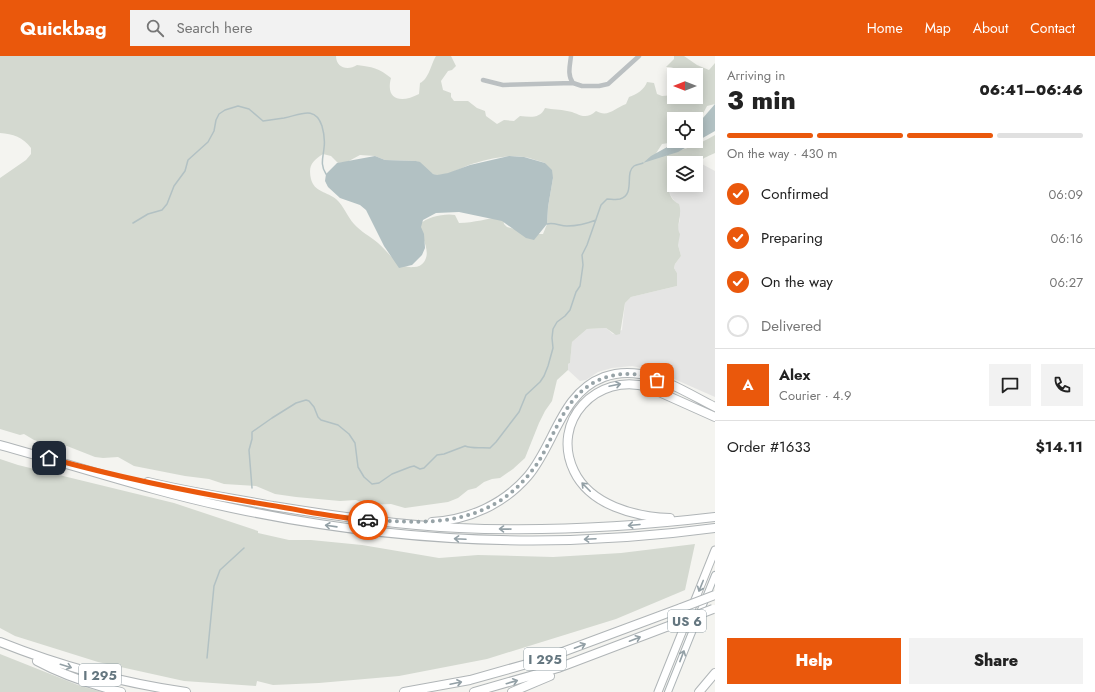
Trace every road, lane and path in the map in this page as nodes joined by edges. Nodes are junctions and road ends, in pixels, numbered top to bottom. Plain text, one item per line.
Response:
1 (571, 56) edge
2 (639, 56) edge
3 (483, 80) dead end
4 (573, 83) junction
5 (715, 407) edge
6 (715, 417) edge
7 (0, 445) edge
8 (87, 469) junction
9 (715, 517) edge
10 (366, 520) junction
11 (714, 528) edge
12 (715, 550) edge
13 (715, 575) edge
14 (715, 595) edge
15 (714, 609) edge
16 (0, 642) edge
17 (618, 646) junction
18 (16, 648) junction
19 (715, 673) edge
20 (121, 692) edge
21 (186, 692) edge
22 (404, 692) edge
23 (474, 692) edge
24 (512, 692) edge
25 (658, 692) edge
26 (668, 692) edge
27 (699, 692) edge

1 - 4 street
2 - 4 street
3 - 4 street
5 - 10 highway
9 -> 6 highway
7 - 8 highway
8 - 10 highway
11 -> 8 highway
9 -> 10 highway
12 -> 25 highway, US 6
26 -> 13 main road
22 -> 14 highway, I 295, bridge
17 -> 15 highway, bridge
16 - 18 highway, I 295
23 -> 17 highway
17 - 24 highway
18 - 20 highway
18 -> 21 highway, I 295
19 - 27 highway

